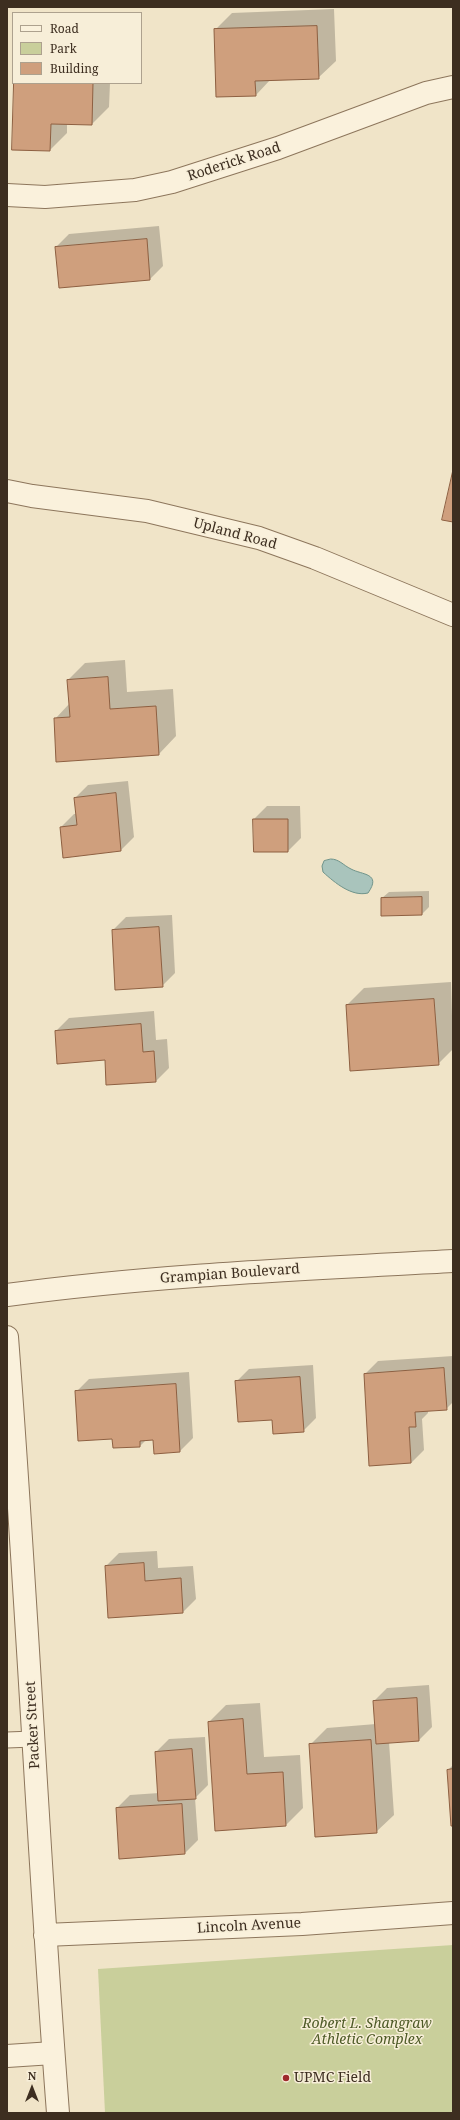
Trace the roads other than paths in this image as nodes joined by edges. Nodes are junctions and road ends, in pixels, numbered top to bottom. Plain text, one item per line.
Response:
1 (453, 87) edge
2 (7, 195) edge
3 (7, 491) edge
4 (453, 615) edge
5 (453, 1260) edge
6 (7, 1294) edge
7 (7, 1337) edge
8 (34, 1739) junction
9 (7, 1740) edge
10 (453, 1913) edge
11 (45, 1935) junction
12 (53, 2053) junction
13 (7, 2056) edge
14 (58, 2113) edge

1 - 2 street, Roderick Road
3 - 4 street, Upland Road
5 - 6 street, Grampian Boulevard
7 - 8 street, Packer Street
8 - 9 lane
8 - 11 street, Packer Street
10 - 11 street, Lincoln Avenue
11 - 12 street, Packer Street
12 - 13 street
12 - 14 street, Packer Street

